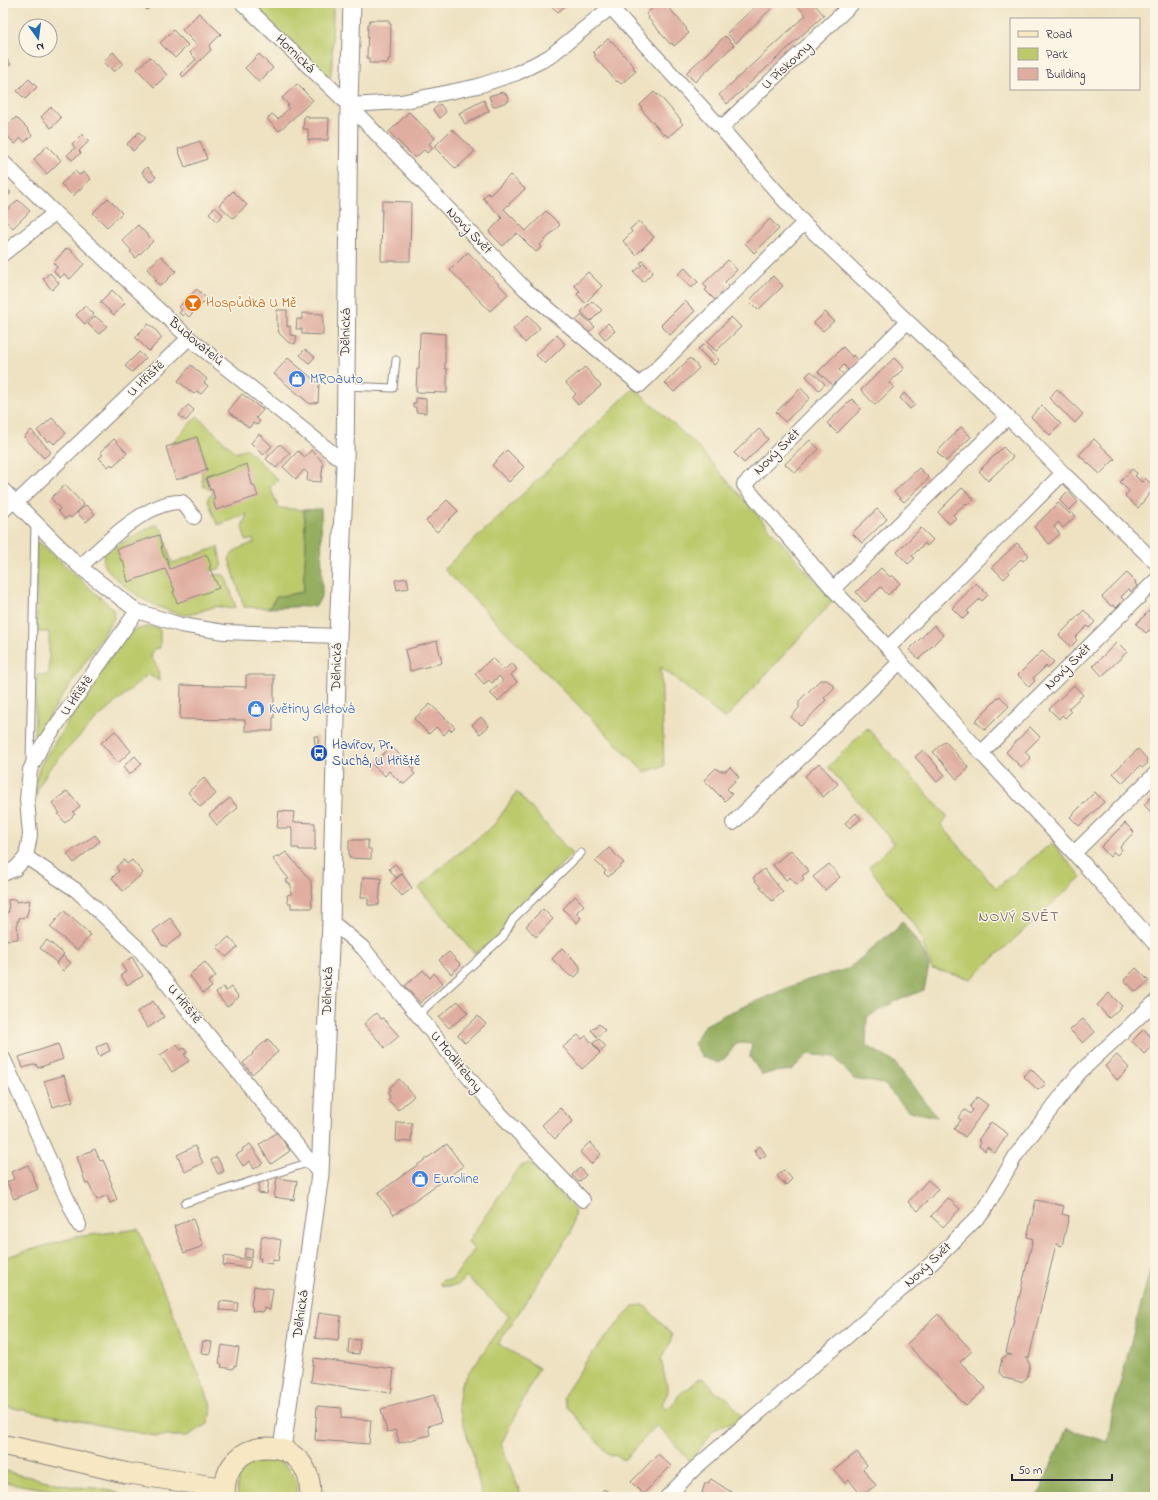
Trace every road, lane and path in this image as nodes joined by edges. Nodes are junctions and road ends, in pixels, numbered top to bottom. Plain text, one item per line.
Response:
1 (242, 3) edge
2 (352, 3) edge
3 (851, 4) edge
4 (609, 5) edge
5 (349, 105) junction
6 (721, 128) junction
7 (3, 162) edge
8 (54, 213) junction
9 (804, 222) junction
10 (3, 254) edge
11 (907, 322) junction
12 (189, 338) junction
13 (396, 360) dead end
14 (345, 386) junction
15 (1008, 417) junction
16 (345, 463) junction
17 (1063, 473) junction
18 (3, 490) edge
19 (17, 502) junction
20 (3, 516) edge
21 (194, 517) dead end
22 (35, 520) junction
23 (1155, 562) edge
24 (80, 567) junction
25 (1155, 581) edge
26 (833, 589) junction
27 (137, 611) junction
28 (338, 636) junction
29 (888, 648) junction
30 (900, 662) junction
31 (981, 753) junction
32 (30, 770) junction
33 (1155, 774) edge
34 (733, 823) dead end
35 (581, 853) dead end
36 (1074, 853) junction
37 (26, 857) junction
38 (3, 874) edge
39 (331, 923) junction
40 (1155, 944) edge
41 (1155, 1002) edge
42 (418, 1015) junction
43 (3, 1058) edge
44 (315, 1168) junction
45 (583, 1200) dead end
46 (185, 1203) dead end
47 (79, 1225) dead end
48 (3, 1445) edge
49 (282, 1449) junction
50 (225, 1492) edge
51 (310, 1497) edge
52 (667, 1497) edge

1 - 5 street, Hornická
2 - 5 street, Dělnická
3 - 6 street, U Pískovny
4 - 5 street
4 - 6 street
5 - 9 street, Nový Svět
5 - 14 street, Dělnická
6 - 9 street
7 - 8 street, Budovatelů
8 - 10 street
8 - 12 street, Budovatelů
9 - 11 street
11 - 15 street
11 - 26 street, Nový Svět
12 - 16 street, Budovatelů
12 - 19 street, U Hřiště
13 - 14 lane
14 - 16 street, Dělnická
15 - 17 street
15 - 26 street
16 - 28 street, Dělnická
17 - 23 street
17 - 29 street
18 - 19 street
19 - 20 lane
19 - 22 street
21 - 24 street
22 - 24 street
22 - 32 lane
24 - 27 street
25 - 31 street, Nový Svět
26 - 29 street, Nový Svět
27 - 28 street
27 - 32 street, U Hřiště
28 - 39 street, Dělnická
29 - 30 street, Nový Svět
30 - 31 street, Nový Svět
30 - 34 street
31 - 36 street, Nový Svět
32 - 37 street, U Hřiště
33 - 36 street
35 - 42 lane
36 - 40 street, Nový Svět
37 - 38 street
37 - 44 street, U Hřiště
39 - 42 street, U Modlitebny
39 - 44 street, Dělnická
41 - 52 street, Nový Svět
42 - 45 street, U Modlitebny
43 - 47 street
44 - 46 lane
44 - 49 street, Dělnická
48 - 50 main road
49 - 50 main road
49 - 51 main road

